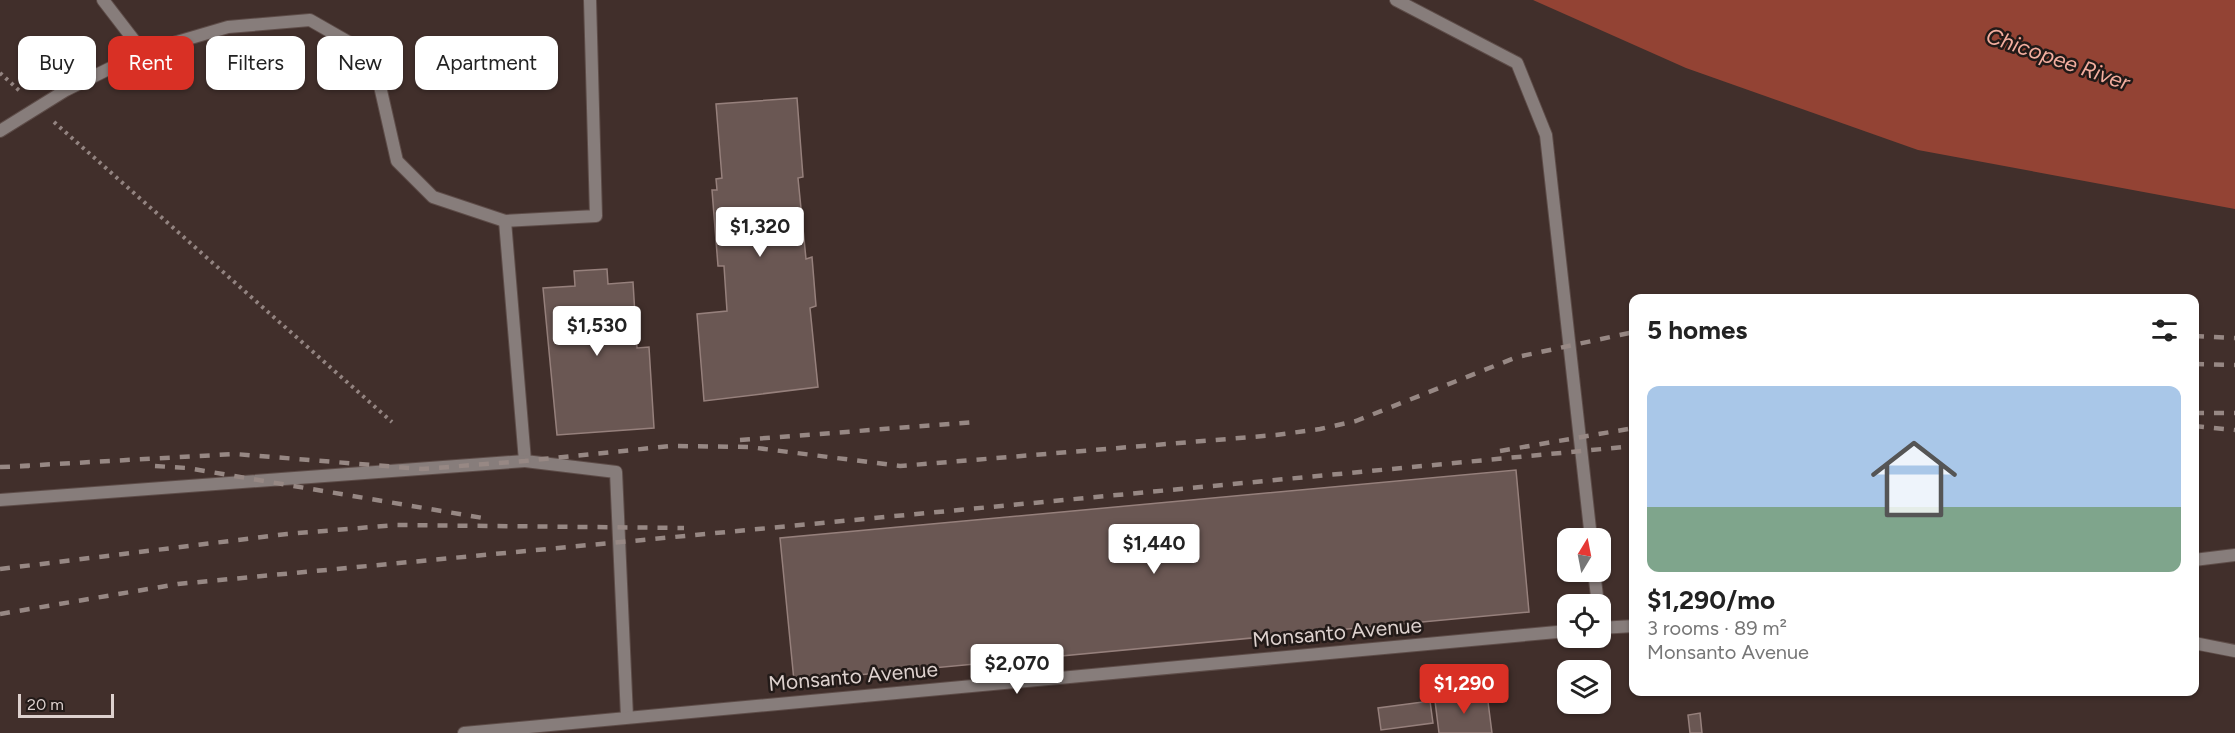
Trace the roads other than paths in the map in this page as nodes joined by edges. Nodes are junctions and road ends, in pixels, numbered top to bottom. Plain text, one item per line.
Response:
1 (103, 0) edge
2 (590, 0) edge
3 (1396, 0) edge
4 (131, 36) edge
5 (194, 37) edge
6 (108, 69) edge
7 (0, 131) edge
8 (505, 221) junction
9 (525, 461) junction
10 (0, 500) edge
11 (1590, 528) edge
12 (2235, 555) edge
13 (2199, 559) edge
14 (1629, 626) edge
15 (1611, 627) edge
16 (1557, 632) edge
17 (2199, 644) edge
18 (2235, 651) edge
19 (627, 717) junction
20 (464, 733) edge

1 - 4 street
2 - 8 street
3 - 11 street
5 - 8 street
6 - 7 street
8 - 9 street
9 - 10 street
9 - 19 street
12 - 13 street
14 - 15 street
16 - 19 street, Monsanto Avenue
17 - 18 street
19 - 20 street, Monsanto Avenue

